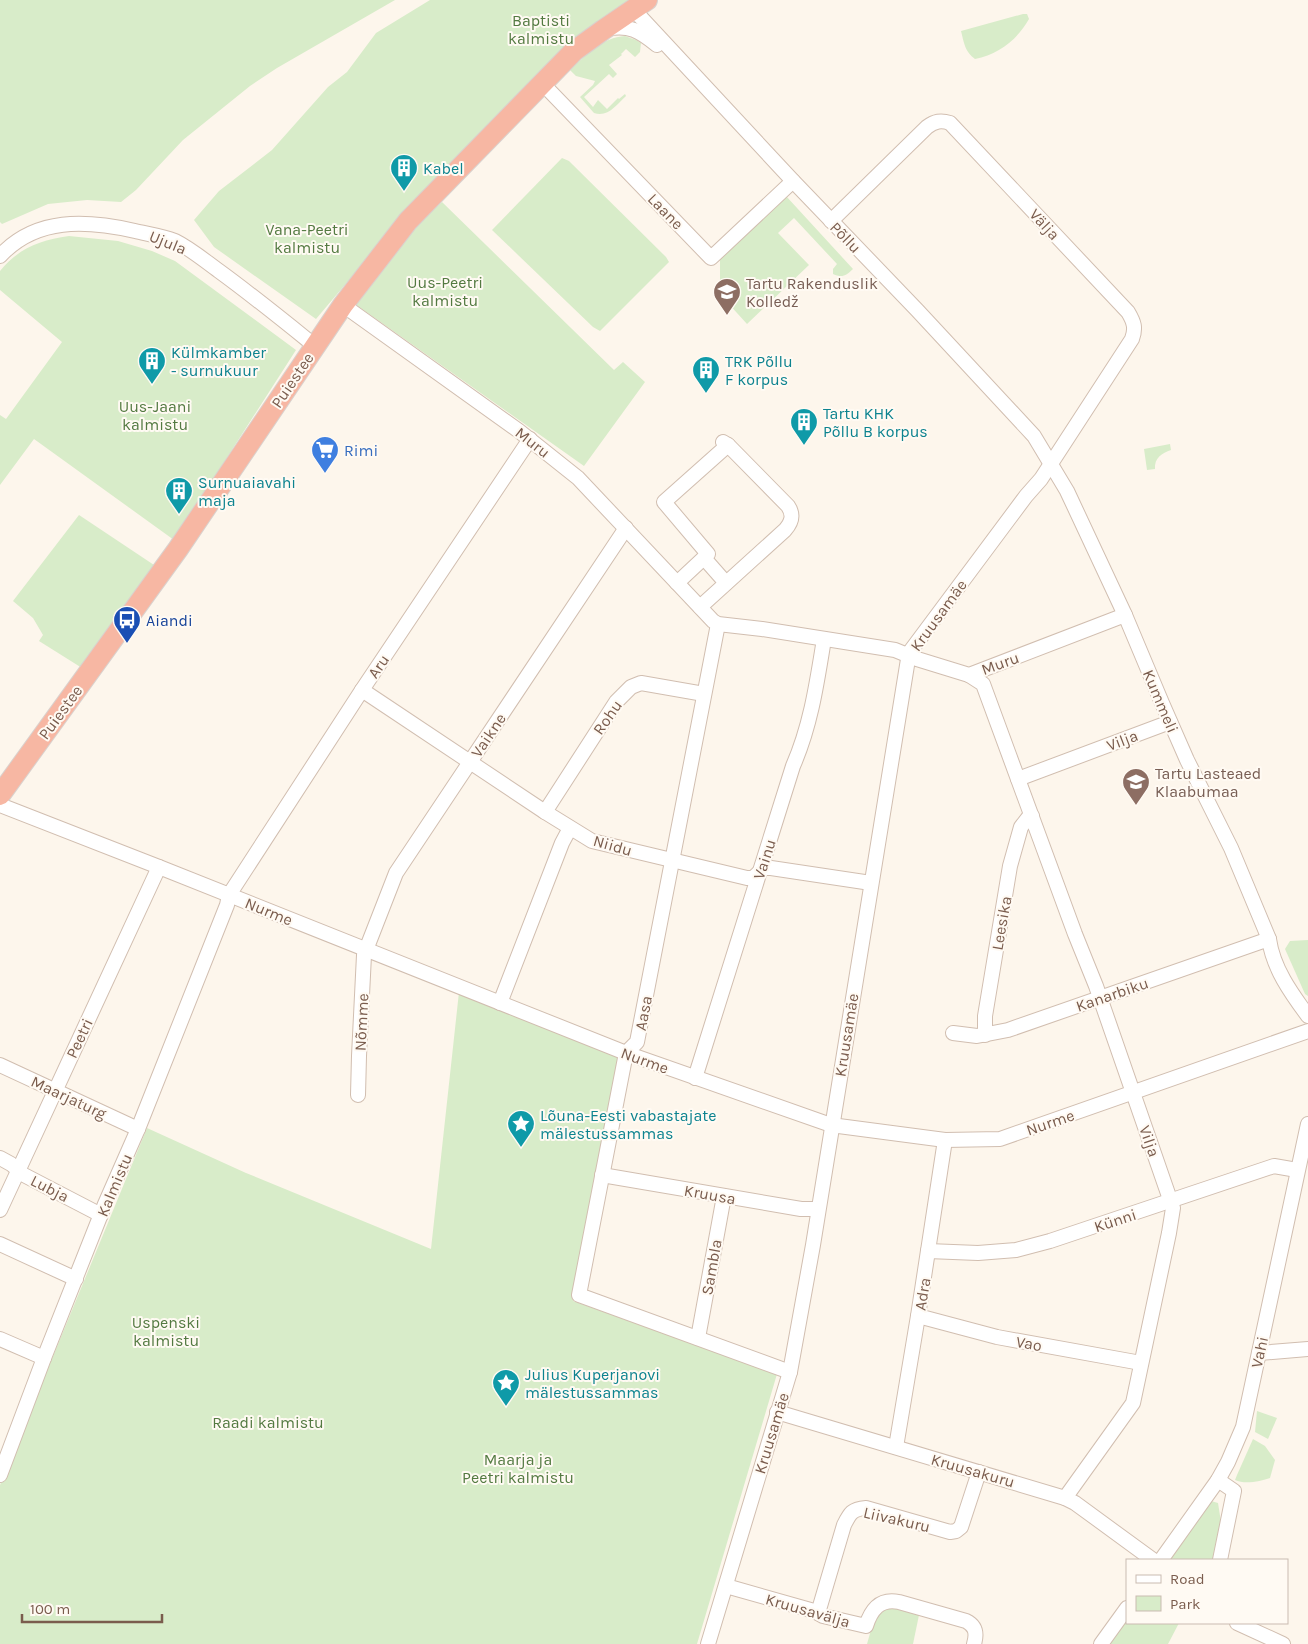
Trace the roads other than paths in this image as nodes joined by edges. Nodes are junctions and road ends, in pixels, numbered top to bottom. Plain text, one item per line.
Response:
1 (641, 5) edge
2 (603, 30) junction
3 (678, 56) junction
4 (542, 84) junction
5 (793, 182) junction
6 (831, 220) junction
7 (0, 256) edge
8 (344, 304) junction
9 (315, 346) junction
10 (530, 439) junction
11 (1052, 464) junction
12 (626, 528) junction
13 (704, 558) junction
14 (677, 583) junction
15 (726, 583) junction
16 (700, 607) junction
17 (1126, 615) junction
18 (718, 624) junction
19 (824, 639) junction
20 (908, 656) junction
21 (969, 675) junction
22 (362, 690) junction
23 (704, 694) junction
24 (1170, 722) junction
25 (470, 762) junction
26 (1018, 779) junction
27 (0, 795) edge
28 (0, 805) edge
29 (545, 812) junction
30 (1032, 816) junction
31 (570, 828) junction
32 (673, 860) junction
33 (159, 867) junction
34 (760, 872) junction
35 (871, 883) junction
36 (229, 895) junction
37 (1269, 939) junction
38 (366, 949) junction
39 (1101, 999) junction
40 (1308, 1001) edge
41 (500, 1003) junction
42 (1308, 1016) edge
43 (1308, 1023) edge
44 (1308, 1031) edge
45 (953, 1033) dead end
46 (985, 1035) junction
47 (626, 1053) junction
48 (0, 1065) edge
49 (696, 1078) junction
50 (55, 1091) junction
51 (1133, 1093) junction
52 (358, 1095) dead end
53 (1308, 1124) edge
54 (831, 1125) junction
55 (138, 1129) junction
56 (946, 1140) junction
57 (0, 1158) edge
58 (18, 1170) junction
59 (1297, 1170) junction
60 (602, 1175) junction
61 (724, 1196) junction
62 (1170, 1201) junction
63 (818, 1209) junction
64 (0, 1210) edge
65 (101, 1215) junction
66 (0, 1244) edge
67 (928, 1250) junction
68 (76, 1279) junction
69 (918, 1316) junction
70 (698, 1338) junction
71 (0, 1339) edge
72 (1308, 1349) edge
73 (1259, 1353) junction
74 (44, 1358) junction
75 (1141, 1363) junction
76 (790, 1372) junction
77 (777, 1412) junction
78 (896, 1447) junction
79 (979, 1472) junction
80 (0, 1475) edge
81 (1218, 1480) junction
82 (1066, 1498) junction
83 (1152, 1559) edge
84 (1162, 1559) edge
85 (1220, 1559) edge
86 (726, 1586) junction
87 (1126, 1609) edge
88 (818, 1613) junction
89 (1238, 1624) edge
90 (1257, 1639) edge
91 (708, 1644) edge
92 (974, 1644) edge
93 (1101, 1644) edge
94 (1283, 1644) edge

1 - 2 highway, Puiestee
1 - 3 street, Põllu
2 - 3 street, Põllu
2 - 4 highway, Puiestee
3 - 5 street, Põllu
4 - 5 street, Laane
4 - 8 highway, Puiestee
5 - 6 street, Põllu
6 - 11 street, Põllu
6 - 11 street, Välja
7 - 9 street, Ujula
8 - 9 highway, Puiestee
8 - 10 street, Muru
9 - 27 highway, Puiestee
10 - 12 street, Muru
10 - 22 street, Aru
11 - 17 street, Kummeli
11 - 20 street, Kruusamäe
12 - 14 street, Muru
12 - 25 street, Vaikne
13 - 14 street
13 - 15 street
13 - 15 street
14 - 16 street, Muru
15 - 16 street
16 - 18 street, Muru
17 - 21 street, Muru
17 - 24 street, Kummeli
18 - 19 street, Muru
18 - 23 street, Aasa
19 - 20 street, Muru
19 - 34 street, Vainu
20 - 21 street, Muru
20 - 35 street, Kruusamäe
21 - 26 street, Vilja
22 - 25 street, Niidu
22 - 36 street, Aru
23 - 29 street, Rohu
23 - 32 street, Aasa
24 - 26 street, Vilja
24 - 37 street, Kummeli
25 - 29 street, Niidu
25 - 38 street, Vaikne
26 - 30 street, Vilja
28 - 33 street, Nurme
29 - 31 street, Niidu
30 - 39 street, Vilja
30 - 46 street, Leesika
31 - 32 street, Niidu
31 - 41 street
32 - 34 street, Niidu
32 - 47 street, Aasa
33 - 36 street, Nurme
33 - 50 street, Peetri
34 - 35 street, Niidu
34 - 49 street, Vainu
35 - 54 street, Kruusamäe
36 - 38 street, Nurme
36 - 55 street, Kalmistu
37 - 39 street, Kanarbiku
37 - 40 street, Kummeli
37 - 42 street, Kummeli
38 - 41 street, Nurme
38 - 52 street, Nõmme
39 - 46 street, Kanarbiku
39 - 51 street, Vilja
41 - 47 street, Nurme
42 - 43 street
44 - 51 street, Nurme
45 - 46 street, Kanarbiku
47 - 49 street, Nurme
47 - 60 street, Aasa
48 - 50 street, Maarjaturg
49 - 54 street, Nurme
50 - 55 street, Maarjaturg
50 - 58 street, Peetri
51 - 56 street, Nurme
51 - 62 street, Vilja
53 - 59 street, Vahi
54 - 56 street, Nurme
54 - 63 street, Kruusamäe
55 - 65 street, Kalmistu
56 - 67 street, Adra
57 - 58 street, Lubja
58 - 64 street, Peetri
58 - 65 street, Lubja
59 - 62 street, Künni
59 - 73 street, Vahi
60 - 61 street, Kruusa
60 - 70 street, Aasa
61 - 63 street, Kruusa
61 - 70 street, Sambla
62 - 67 street, Künni
62 - 75 street, Vilja
63 - 76 street, Kruusamäe
65 - 68 street, Kalmistu
66 - 68 street
67 - 69 street, Adra
68 - 74 street, Kalmistu
69 - 75 street, Vao
69 - 78 street, Adra
70 - 76 street, Aasa
71 - 74 street
72 - 73 street
73 - 81 street, Vahi
74 - 80 street, Kalmistu
75 - 82 street, Vilja
76 - 77 street, Kruusamäe
77 - 78 street, Kruusakuru
77 - 86 street, Kruusamäe
78 - 79 street, Kruusakuru
79 - 82 street, Kruusakuru
79 - 88 street, Liivakuru
81 - 84 street, Vahi
81 - 85 street
82 - 83 street, Kruusakuru
86 - 88 street, Kruusavälja
86 - 91 street, Kruusamäe
87 - 93 street
88 - 92 street, Kruusavälja
89 - 90 street
90 - 94 street

